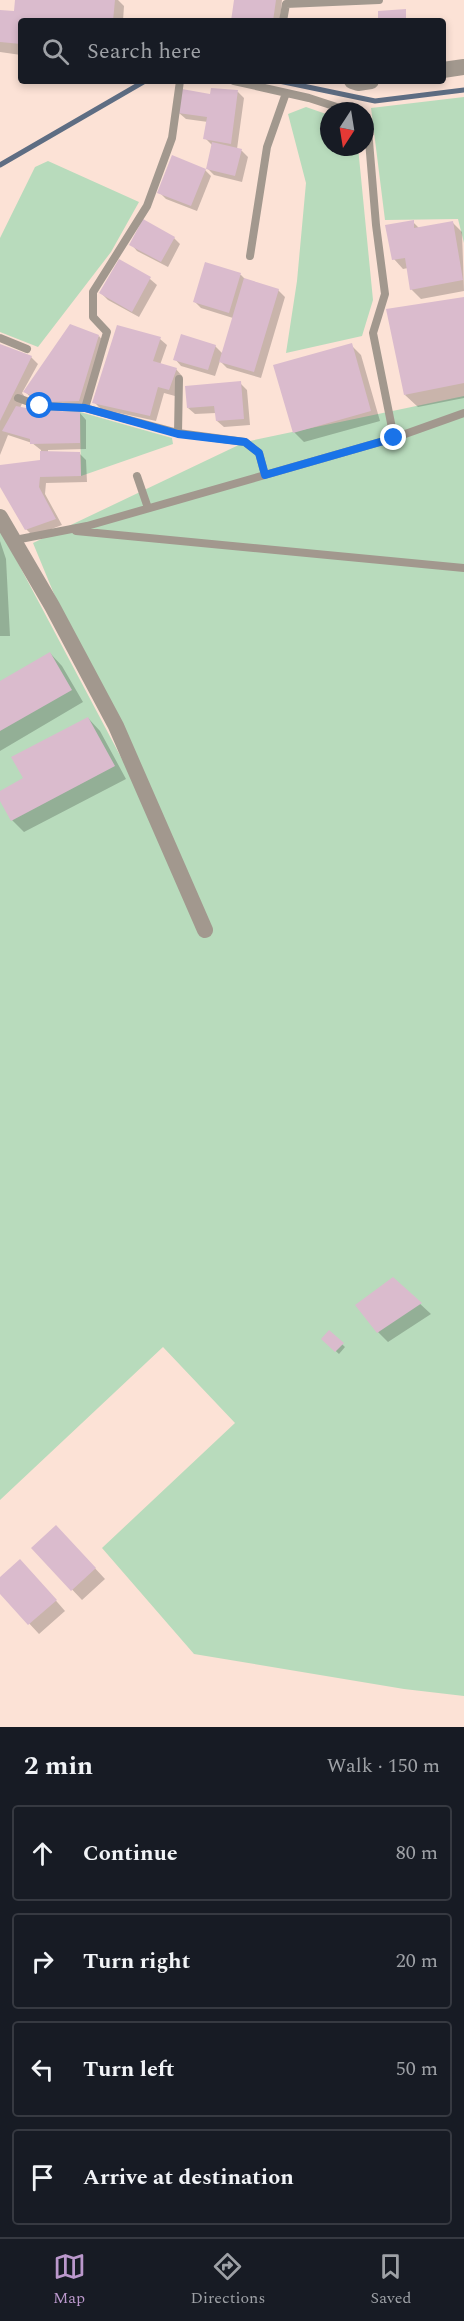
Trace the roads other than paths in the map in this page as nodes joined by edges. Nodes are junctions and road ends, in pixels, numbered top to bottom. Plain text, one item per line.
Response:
1 (380, 0) edge
2 (284, 18) edge
3 (464, 67) edge
4 (446, 70) edge
5 (180, 84) edge
6 (247, 84) edge
7 (286, 93) junction
8 (320, 103) edge
9 (370, 156) edge
10 (250, 256) dead end
11 (0, 338) edge
12 (27, 349) dead end
13 (179, 379) dead end
14 (18, 398) dead end
15 (85, 408) junction
16 (464, 412) edge
17 (178, 434) junction
18 (394, 438) junction
19 (265, 475) junction
20 (137, 476) dead end
21 (148, 508) junction
22 (0, 517) edge
23 (67, 530) junction
24 (15, 540) junction
25 (464, 568) edge
26 (205, 930) dead end

1 - 2 lane
3 - 4 street
5 - 15 lane
6 - 7 lane
7 - 8 lane
7 - 10 lane
9 - 18 lane
11 - 12 lane
13 - 17 lane
14 - 15 lane
15 - 17 lane
16 - 18 lane
17 - 19 lane
18 - 19 lane
19 - 21 lane
20 - 21 lane
21 - 23 lane
22 - 24 street
23 - 24 lane
23 - 25 lane
24 - 26 street

